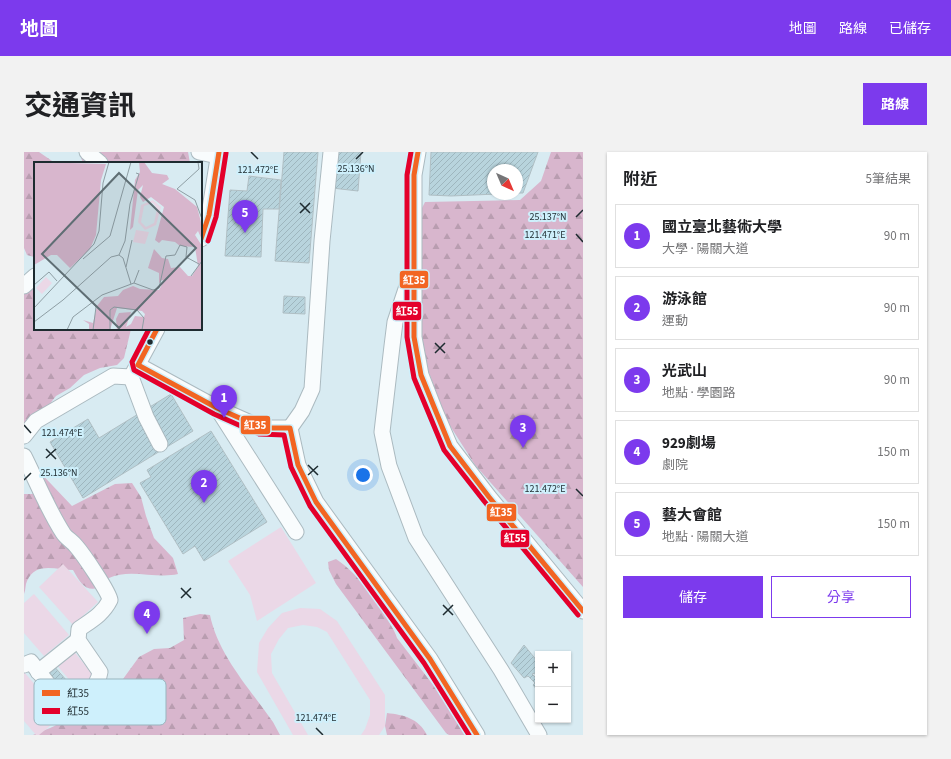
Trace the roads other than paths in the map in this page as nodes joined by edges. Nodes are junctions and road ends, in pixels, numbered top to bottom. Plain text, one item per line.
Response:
1 (87, 152) edge
2 (199, 152) edge
3 (331, 152) edge
4 (418, 152) edge
5 (219, 154) edge
6 (99, 162) edge
7 (202, 236) edge
8 (34, 277) edge
9 (414, 277) junction
10 (24, 286) edge
11 (156, 330) edge
12 (135, 371) junction
13 (217, 408) junction
14 (290, 428) junction
15 (24, 436) edge
16 (160, 444) dead end
17 (24, 456) edge
18 (296, 532) dead end
19 (583, 611) edge
20 (78, 640) junction
21 (24, 665) edge
22 (38, 672) junction
23 (44, 679) edge
24 (98, 679) edge
25 (477, 735) edge
26 (539, 735) edge

1 - 6 street
2 - 5 street
3 - 14 street
4 - 9 street
5 - 7 street
8 - 10 street
9 - 19 street
9 - 26 street
11 - 12 street
12 - 13 street
12 - 15 street
12 - 16 street
13 - 14 street
13 - 18 street
14 - 25 street
17 - 20 street
20 - 22 street
20 - 24 street
21 - 22 street
22 - 23 street

